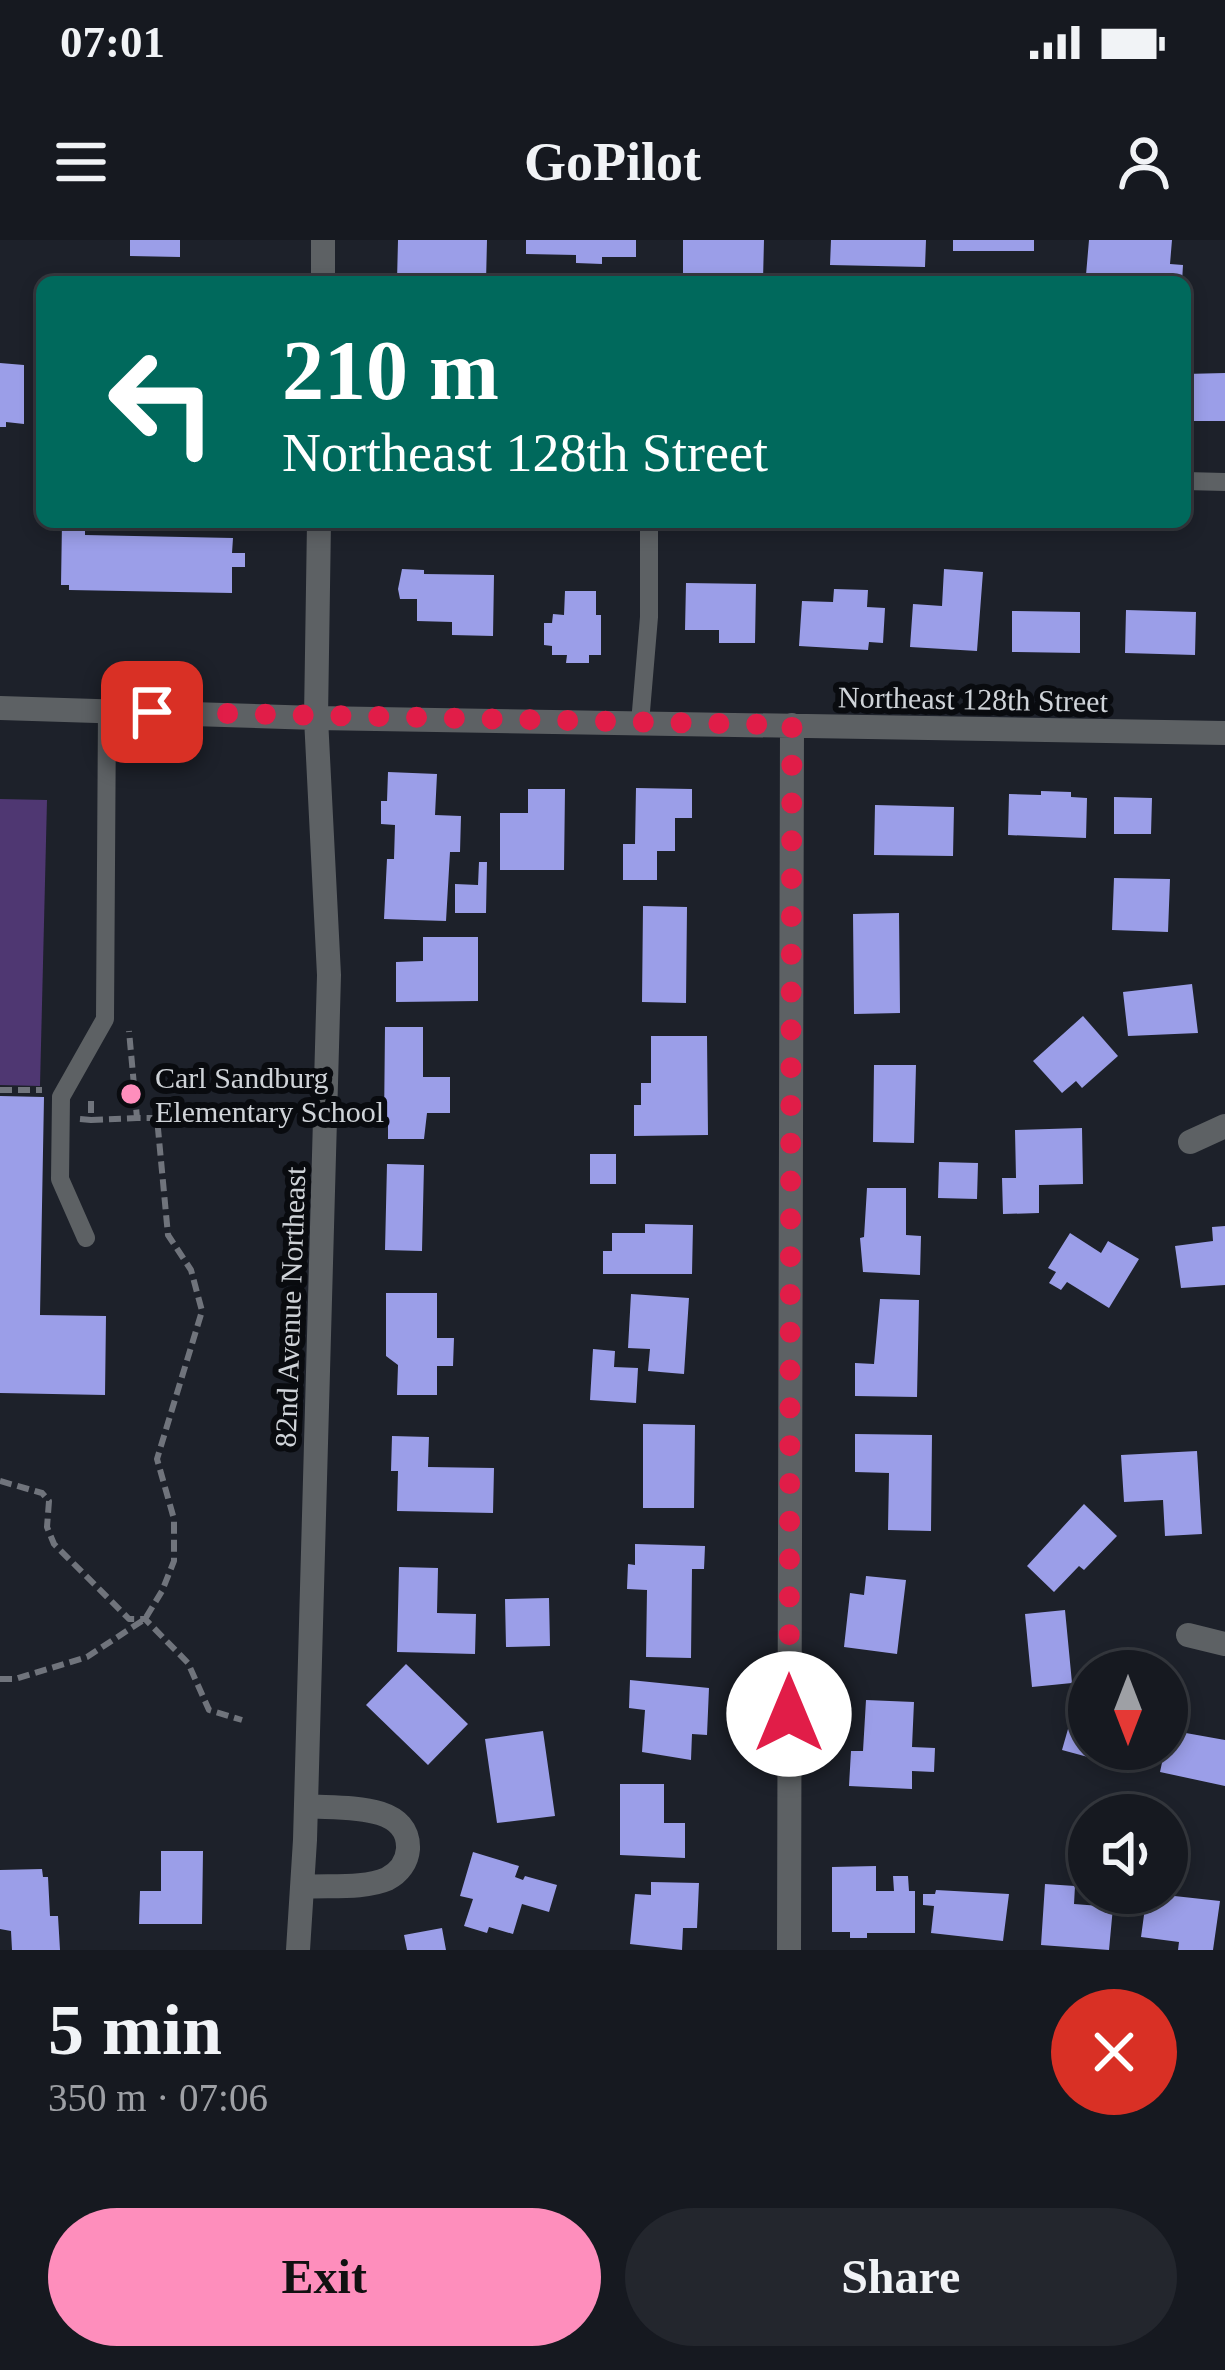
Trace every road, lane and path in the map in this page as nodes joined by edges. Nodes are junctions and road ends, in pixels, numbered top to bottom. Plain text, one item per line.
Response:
1 (323, 240) edge
2 (322, 276) edge
3 (1191, 481) edge
4 (1225, 482) edge
5 (319, 528) edge
6 (649, 528) edge
7 (0, 708) edge
8 (107, 711) junction
9 (316, 718) junction
10 (640, 723) junction
11 (792, 725) junction
12 (1225, 734) edge
13 (121, 1025) dead end
14 (91, 1079) dead end
15 (0, 1090) edge
16 (137, 1118) junction
17 (61, 1119) junction
18 (91, 1120) junction
19 (1225, 1126) edge
20 (1190, 1142) dead end
21 (86, 1238) dead end
22 (0, 1481) edge
23 (145, 1618) junction
24 (1187, 1635) dead end
25 (1225, 1644) edge
26 (0, 1679) edge
27 (242, 1720) dead end
28 (306, 1806) junction
29 (302, 1887) junction
30 (298, 1950) edge
31 (789, 1950) edge

1 - 2 street
3 - 4 lane
5 - 9 street, 82nd Avenue Northeast
6 - 10 lane
7 - 8 street, Northeast 128th Street
8 - 9 street, Northeast 128th Street
8 - 17 lane
9 - 10 street, Northeast 128th Street
9 - 28 street, 82nd Avenue Northeast
10 - 11 street, Northeast 128th Street
11 - 12 street, Northeast 128th Street
11 - 31 street
13 - 16 path
14 - 18 path
15 - 17 path
16 - 18 path
16 - 23 path
17 - 18 path
17 - 21 lane
19 - 20 street
22 - 23 path
23 - 26 path
23 - 27 path
24 - 25 street
28 - 29 street, 82nd Avenue Northeast
28 - 29 street
29 - 30 street, 82nd Avenue Northeast

